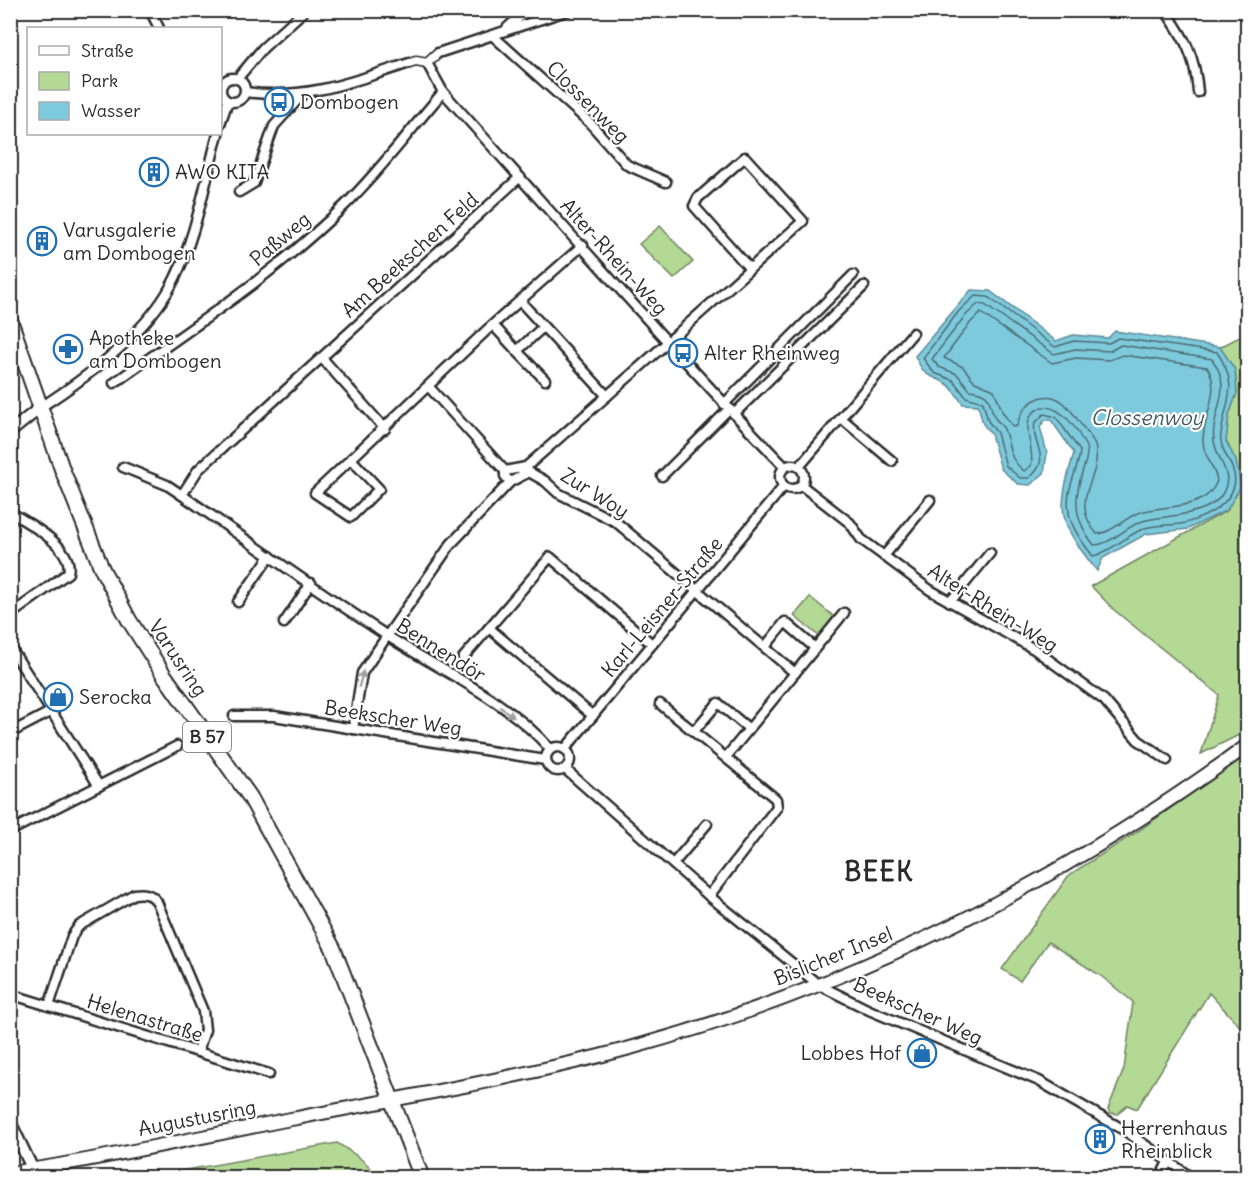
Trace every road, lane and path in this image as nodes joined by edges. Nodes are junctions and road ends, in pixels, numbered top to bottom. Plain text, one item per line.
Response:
1 (150, 10) edge
2 (304, 10) edge
3 (527, 10) edge
4 (569, 10) edge
5 (1165, 10) edge
6 (158, 27) edge
7 (505, 31) junction
8 (492, 35) junction
9 (427, 63) junction
10 (237, 79) junction
11 (222, 83) edge
12 (222, 92) edge
13 (245, 92) junction
14 (442, 92) junction
15 (1198, 92) dead end
16 (302, 94) junction
17 (228, 101) junction
18 (222, 118) edge
19 (218, 135) edge
20 (520, 177) junction
21 (666, 182) dead end
22 (239, 192) dead end
23 (583, 245) junction
24 (750, 269) junction
25 (853, 275) dead end
26 (864, 286) dead end
27 (520, 301) junction
28 (10, 320) edge
29 (493, 325) junction
30 (543, 327) junction
31 (913, 333) dead end
32 (667, 342) junction
33 (518, 351) junction
34 (322, 358) junction
35 (545, 380) dead end
36 (114, 382) dead end
37 (429, 387) junction
38 (607, 396) junction
39 (41, 406) junction
40 (729, 409) junction
41 (841, 418) junction
42 (385, 429) junction
43 (10, 432) edge
44 (351, 459) junction
45 (892, 461) dead end
46 (123, 467) dead end
47 (785, 467) junction
48 (799, 467) junction
49 (527, 470) junction
50 (505, 471) junction
51 (662, 476) dead end
52 (510, 482) junction
53 (801, 485) junction
54 (784, 486) junction
55 (182, 495) junction
56 (930, 500) dead end
57 (10, 512) edge
58 (990, 553) dead end
59 (270, 556) junction
60 (884, 556) junction
61 (310, 583) junction
62 (697, 591) junction
63 (238, 602) dead end
64 (950, 602) junction
65 (844, 613) dead end
66 (10, 615) edge
67 (284, 623) dead end
68 (489, 628) junction
69 (387, 636) junction
70 (652, 644) junction
71 (10, 647) edge
72 (765, 647) junction
73 (815, 648) junction
74 (463, 658) dead end
75 (795, 673) junction
76 (660, 704) dead end
77 (52, 711) junction
78 (234, 716) dead end
79 (593, 716) junction
80 (748, 728) junction
81 (353, 729) junction
82 (695, 730) junction
83 (10, 733) edge
84 (177, 746) dead end
85 (1248, 746) edge
86 (550, 749) junction
87 (566, 749) junction
88 (726, 756) junction
89 (546, 760) junction
90 (1167, 760) dead end
91 (565, 769) junction
92 (99, 786) junction
93 (707, 824) dead end
94 (10, 831) edge
95 (673, 864) junction
96 (709, 896) junction
97 (819, 985) junction
98 (10, 994) edge
99 (49, 1006) junction
100 (198, 1051) junction
101 (269, 1074) dead end
102 (390, 1100) junction
103 (10, 1122) edge
104 (1168, 1162) junction
105 (10, 1173) edge
106 (35, 1174) edge
107 (422, 1178) edge
108 (1160, 1178) edge
109 (1192, 1178) edge

1 - 6 street
2 - 10 street
3 - 7 street
4 - 7 street
5 - 15 street
7 - 8 street
8 - 9 street
8 - 21 street, Clossenweg
9 - 14 street, Alter-Rhein-Weg
9 - 16 street
10 - 11 street
10 - 13 street
12 - 17 street
13 - 16 street
13 - 17 street
14 - 20 street, Alter-Rhein-Weg
14 - 36 street, Paßweg
16 - 22 street
17 - 18 street
19 - 39 street
20 - 23 street, Alter-Rhein-Weg
20 - 34 street, Am Beekschen Feld
23 - 27 street
23 - 32 street, Alter-Rhein-Weg
24 - 24 street
24 - 32 street
25 - 40 street
26 - 40 street
27 - 29 street
27 - 30 street
28 - 39 main road, Varusring / B 57
29 - 33 street
29 - 37 street
30 - 33 street
30 - 38 street
31 - 41 street
32 - 38 street
32 - 40 street, Alter-Rhein-Weg
33 - 35 street
34 - 42 street
34 - 55 street, Am Beekschen Feld
37 - 42 street
37 - 50 street
38 - 49 street
39 - 43 street
39 - 102 main road, Varusring / B 57
40 - 47 street, Alter-Rhein-Weg
40 - 51 street
41 - 45 street
41 - 48 street
42 - 44 street
44 - 44 street
46 - 55 street, Bennendör
47 - 48 street
47 - 54 street
48 - 53 street
49 - 50 street
49 - 52 street
49 - 62 street, Zur Woy
50 - 52 street
52 - 69 street
53 - 54 street
53 - 60 street, Alter-Rhein-Weg
54 - 62 street, Karl-Leisner-Straße
55 - 59 street, Bennendör
56 - 60 street
57 - 66 street
58 - 64 street
59 - 61 street, Bennendör
59 - 63 street
60 - 64 street, Alter-Rhein-Weg
61 - 67 street
61 - 69 street, Bennendör
62 - 70 street, Karl-Leisner-Straße
62 - 72 street, Zur Woy
64 - 90 street, Alter-Rhein-Weg
65 - 73 street
68 - 70 street
68 - 74 street
68 - 79 street
81 -> 69 street
69 -> 86 street, Bennendör
70 - 79 street, Karl-Leisner-Straße
71 - 77 street
72 - 73 street
72 - 75 street, Zur Woy
73 - 75 street
75 - 80 street
76 - 82 street
77 - 83 street
77 - 92 street
78 - 81 street, Beekscher Weg
79 - 87 street, Karl-Leisner-Straße
80 - 82 street
80 - 88 street
81 - 89 street, Beekscher Weg
82 - 88 street
84 - 92 street
85 - 97 main road, Bislicher Insel
86 - 87 street
86 - 89 street
87 - 91 street
88 - 96 street
89 - 91 street
91 - 95 street, Beekscher Weg
92 - 94 street
93 - 95 street
95 - 96 street, Beekscher Weg
96 - 97 street, Beekscher Weg
97 - 102 main road, Bislicher Insel
97 - 104 street, Beekscher Weg
98 - 99 street, Helenastraße
99 - 100 street, Helenastraße
99 - 100 street
100 - 101 street, Helenastraße
102 - 106 main road, Augustusring
102 - 107 main road, B 57
103 - 106 street
104 - 108 street
104 - 109 street, Beekscher Weg
105 - 106 main road, Augustusring

